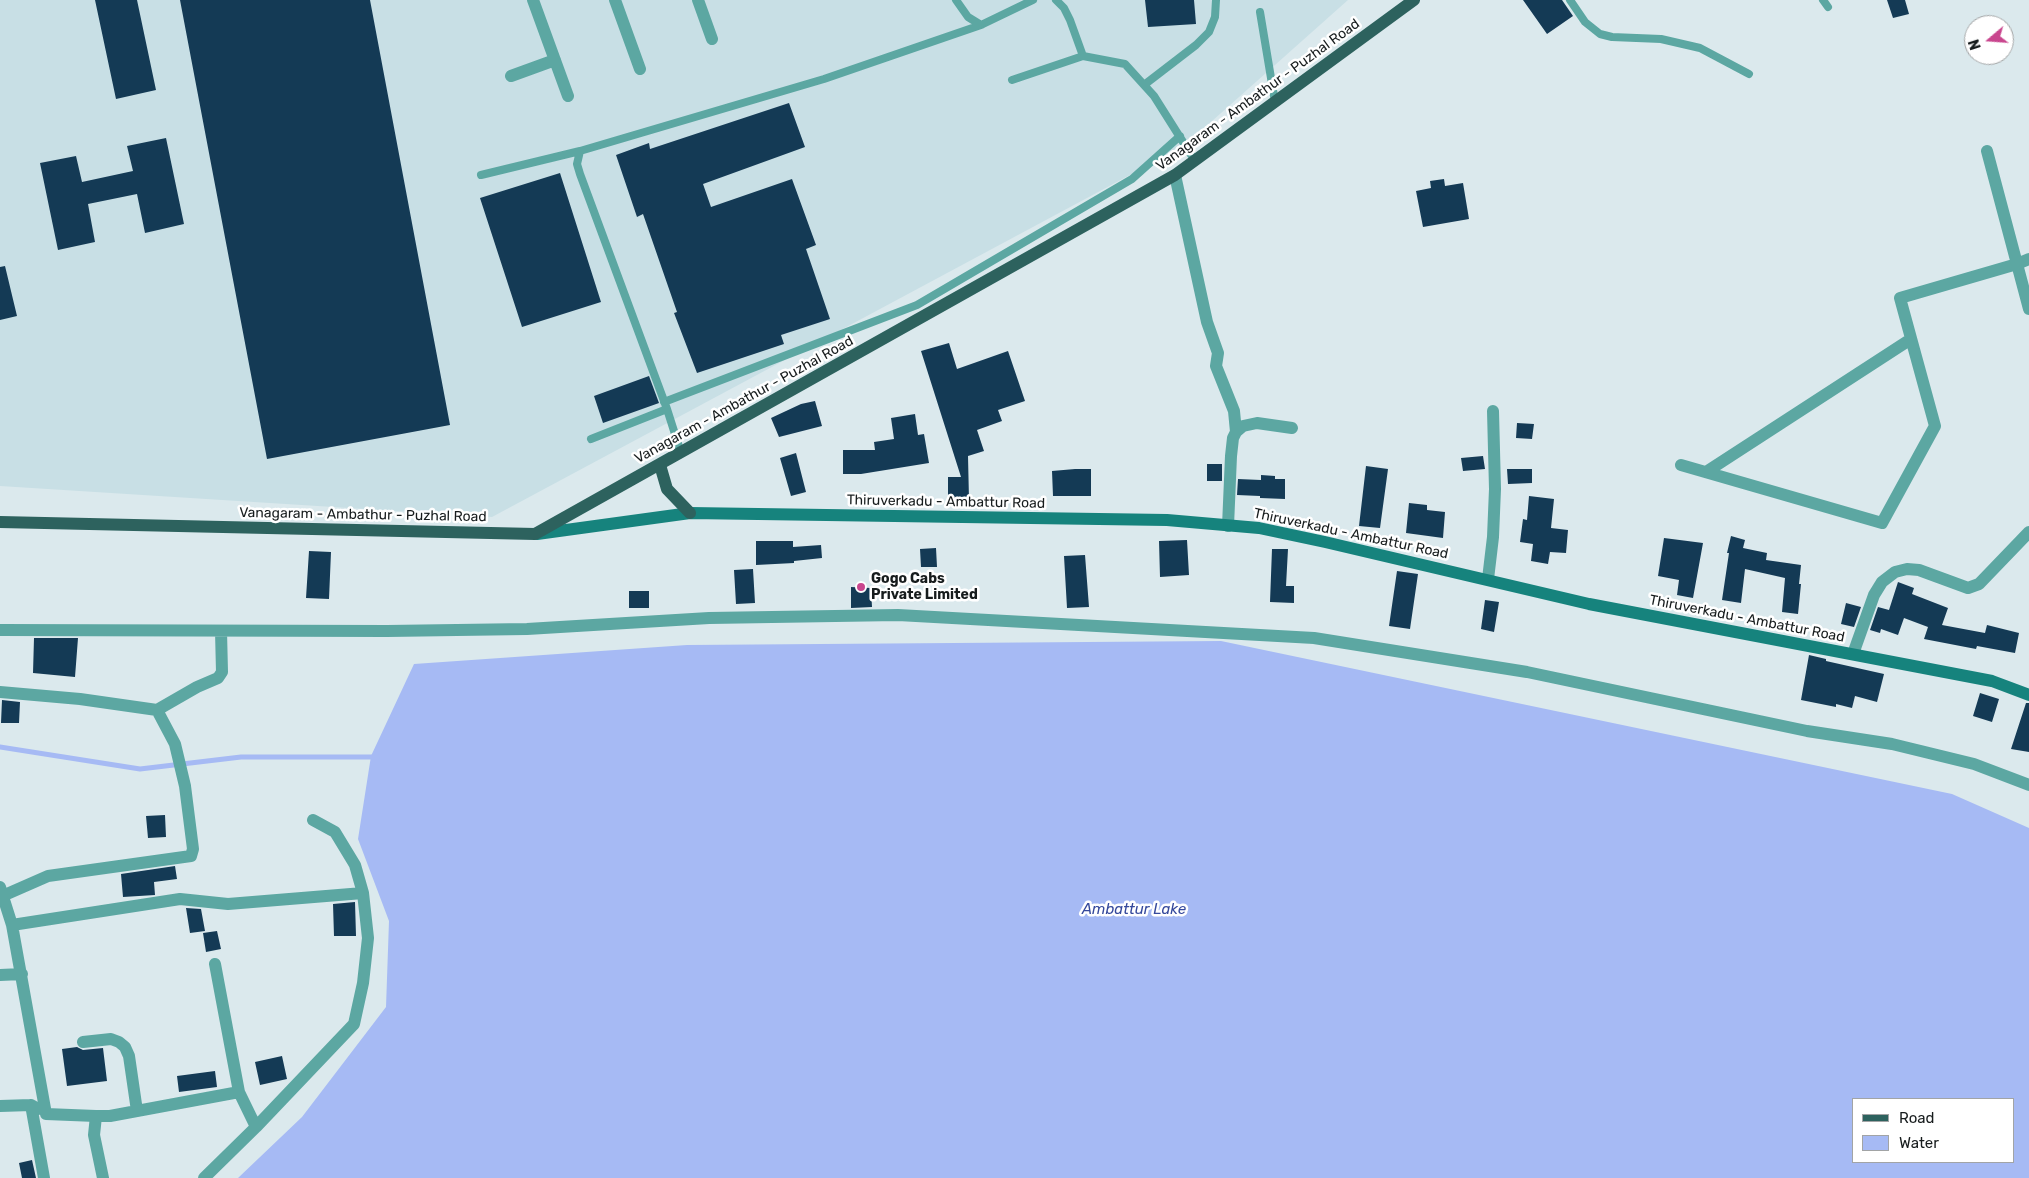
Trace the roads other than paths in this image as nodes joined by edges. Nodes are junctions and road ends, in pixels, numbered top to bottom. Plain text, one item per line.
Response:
1 (533, 0) edge
2 (615, 0) edge
3 (698, 0) edge
4 (956, 0) edge
5 (1033, 0) edge
6 (1056, 0) edge
7 (1216, 0) edge
8 (1414, 0) edge
9 (1570, 0) edge
10 (1260, 12) dead end
11 (981, 25) junction
12 (712, 39) dead end
13 (1083, 56) junction
14 (555, 60) junction
15 (640, 69) dead end
16 (1749, 74) dead end
17 (511, 76) dead end
18 (1012, 80) dead end
19 (1144, 85) junction
20 (568, 96) dead end
21 (1275, 102) junction
22 (1180, 136) junction
23 (1987, 150) dead end
24 (580, 151) junction
25 (1194, 161) junction
26 (481, 175) dead end
27 (1175, 175) junction
28 (2029, 259) edge
29 (2017, 264) junction
30 (2029, 309) edge
31 (1911, 339) junction
32 (665, 405) junction
33 (1493, 411) dead end
34 (1292, 428) dead end
35 (1236, 432) junction
36 (592, 439) dead end
37 (681, 453) junction
38 (660, 465) junction
39 (1681, 465) dead end
40 (1706, 472) junction
41 (690, 513) junction
42 (0, 522) edge
43 (1228, 526) junction
44 (2029, 532) edge
45 (535, 534) junction
46 (1488, 579) junction
47 (0, 630) edge
48 (221, 632) junction
49 (1853, 654) junction
50 (0, 692) edge
51 (2029, 695) edge
52 (157, 710) junction
53 (2029, 785) edge
54 (313, 820) dead end
55 (1, 893) edge
56 (363, 893) junction
57 (12, 925) junction
58 (215, 964) dead end
59 (22, 974) junction
60 (0, 975) edge
61 (83, 1042) dead end
62 (239, 1092) junction
63 (31, 1105) junction
64 (0, 1106) edge
65 (137, 1111) junction
66 (46, 1114) junction
67 (96, 1116) junction
68 (256, 1127) junction
69 (44, 1178) edge
70 (103, 1178) edge
71 (204, 1178) edge

1 - 14 street
2 - 15 street
3 - 12 street
4 - 11 lane
5 - 11 lane
6 - 13 lane
7 - 19 lane
8 - 21 main road, Vanagaram - Ambathur - Puzhal Road
9 - 16 lane
10 - 21 lane
11 - 24 lane
13 - 18 lane
13 - 19 lane
14 - 17 street
14 - 20 street
19 - 22 lane
21 - 25 main road, Vanagaram - Ambathur - Puzhal Road
22 - 25 lane
22 - 32 lane
23 - 29 street
24 - 26 lane
24 - 32 lane
25 - 27 main road, Vanagaram - Ambathur - Puzhal Road
27 - 35 street
27 - 37 main road, Vanagaram - Ambathur - Puzhal Road
28 - 29 street
29 - 30 street
29 - 31 street
31 - 40 street
31 - 40 street
32 - 36 lane
32 - 37 lane
33 - 46 street
34 - 35 street
35 - 43 street
37 - 38 main road, Vanagaram - Ambathur - Puzhal Road
38 - 41 main road
38 - 45 main road, Vanagaram - Ambathur - Puzhal Road
39 - 40 street
41 - 43 main road, Thiruverkadu - Ambattur Road
41 - 45 main road, Thiruverkadu - Ambattur Road
42 - 45 main road, Vanagaram - Ambathur - Puzhal Road
43 - 46 main road, Thiruverkadu - Ambattur Road
44 - 49 street
46 - 49 main road, Thiruverkadu - Ambattur Road
47 - 48 street
48 - 52 street
48 - 53 street
49 - 51 main road, Thiruverkadu - Ambattur Road
50 - 52 street
52 - 55 street
54 - 56 street
55 - 57 street
56 - 57 street
56 - 68 street
57 - 59 street
58 - 62 street
59 - 60 street
59 - 66 street
61 - 65 street
62 - 65 street
62 - 68 street
63 - 64 street
63 - 66 street
63 - 69 street
65 - 67 street
66 - 67 street
67 - 70 street
68 - 71 street

